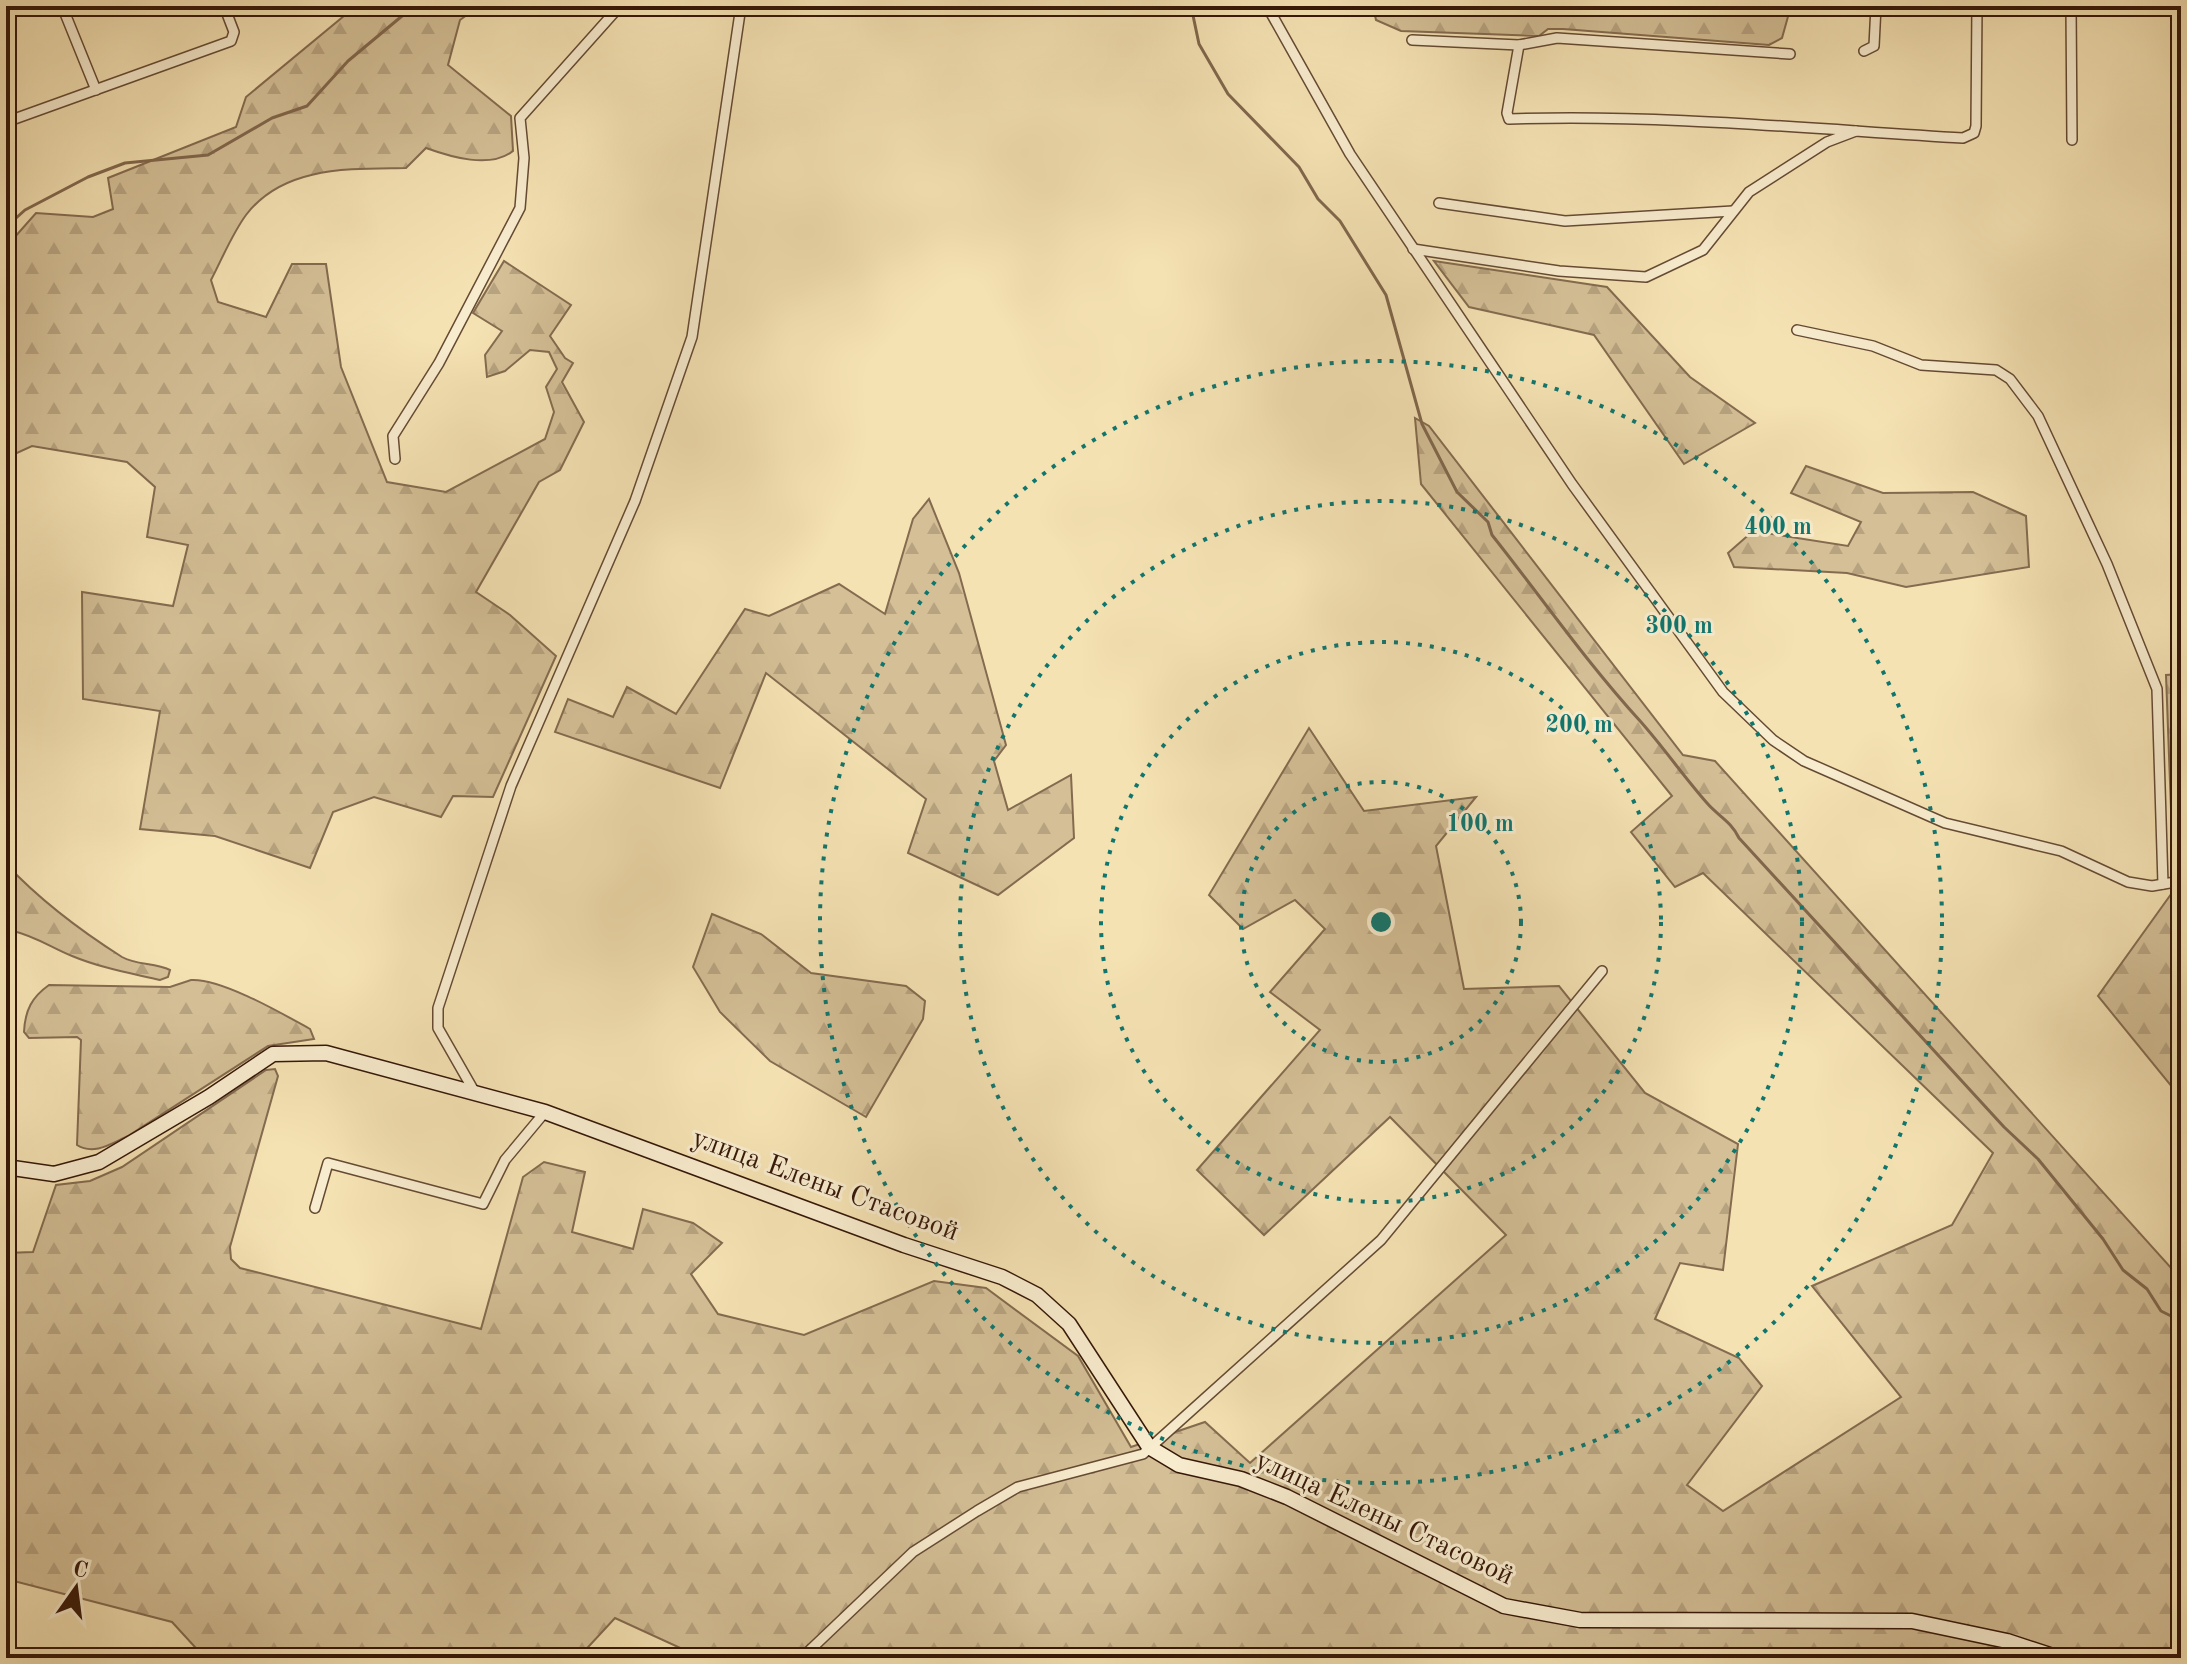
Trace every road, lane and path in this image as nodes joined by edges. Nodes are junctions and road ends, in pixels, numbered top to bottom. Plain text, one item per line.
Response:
1 (62, 6) edge
2 (224, 6) edge
3 (620, 6) edge
4 (741, 6) edge
5 (1267, 6) edge
6 (1876, 6) edge
7 (1977, 6) edge
8 (2071, 6) edge
9 (1412, 40) dead end
10 (1519, 45) junction
11 (1864, 51) dead end
12 (1790, 54) dead end
13 (96, 90) junction
14 (6, 122) edge
15 (1858, 130) junction
16 (2072, 140) dead end
17 (1439, 203) dead end
18 (1733, 211) junction
19 (1413, 249) junction
20 (1797, 330) dead end
21 (395, 459) dead end
22 (2181, 881) edge
23 (2163, 884) junction
24 (1602, 971) dead end
25 (474, 1091) junction
26 (545, 1112) junction
27 (7, 1168) edge
28 (315, 1208) dead end
29 (1149, 1447) junction
30 (809, 1651) dead end
31 (2059, 1658) edge

1 - 13 street
2 - 13 street
3 - 21 street
4 - 25 street
5 - 19 street
6 - 11 street
7 - 15 street
8 - 16 street
9 - 10 street
10 - 12 street
10 - 15 street
13 - 14 street
15 - 18 street
17 - 18 street
18 - 19 street
19 - 23 street
20 - 23 street
22 - 23 street
24 - 29 street
25 - 26 main road, улица Елены Стасовой
25 - 27 main road, улица Елены Стасовой
26 - 28 street
26 - 29 main road, улица Елены Стасовой
29 - 30 street
29 - 31 main road, улица Елены Стасовой

